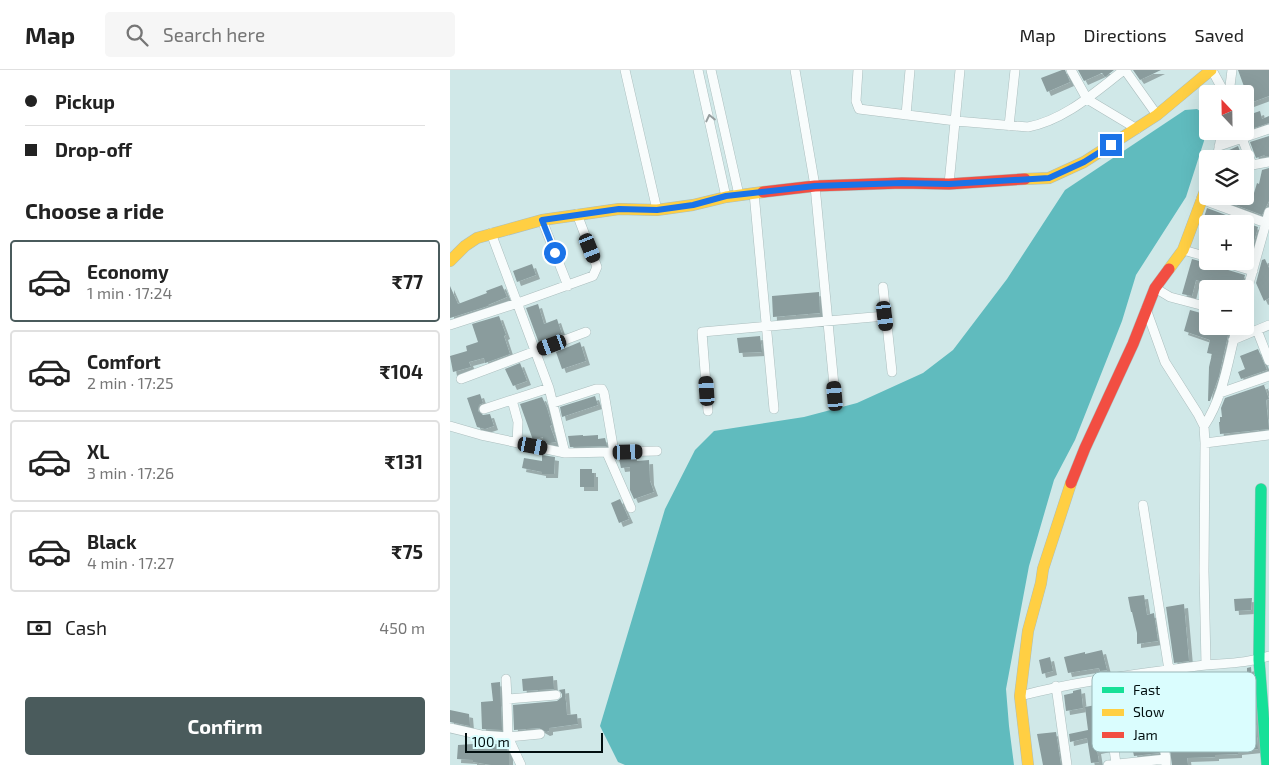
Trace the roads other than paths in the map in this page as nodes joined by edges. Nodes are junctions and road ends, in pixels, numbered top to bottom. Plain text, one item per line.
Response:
1 (625, 70) edge
2 (698, 70) edge
3 (711, 70) edge
4 (795, 70) edge
5 (858, 70) edge
6 (910, 70) edge
7 (960, 70) edge
8 (1015, 70) edge
9 (1071, 70) edge
10 (1124, 70) edge
11 (1212, 70) edge
12 (1232, 70) edge
13 (1220, 85) edge
14 (1230, 85) edge
15 (1087, 99) junction
16 (906, 115) junction
17 (1157, 115) junction
18 (956, 120) junction
19 (1009, 126) junction
20 (1269, 128) edge
21 (1137, 129) junction
22 (1254, 134) edge
23 (1220, 140) edge
24 (1236, 140) edge
25 (1219, 146) junction
26 (1218, 150) edge
27 (1269, 162) edge
28 (1254, 164) edge
29 (949, 184) junction
30 (815, 186) junction
31 (754, 193) junction
32 (739, 195) junction
33 (726, 196) junction
34 (1199, 205) edge
35 (1218, 205) edge
36 (657, 210) junction
37 (1269, 212) edge
38 (577, 214) junction
39 (542, 220) junction
40 (1266, 222) junction
41 (491, 233) junction
42 (1183, 250) junction
43 (1199, 254) edge
44 (450, 261) edge
45 (1250, 270) edge
46 (1253, 271) junction
47 (1250, 280) edge
48 (568, 286) junction
49 (883, 287) dead end
50 (1154, 288) junction
51 (518, 304) junction
52 (1199, 305) edge
53 (1146, 309) junction
54 (885, 316) junction
55 (828, 322) junction
56 (450, 325) edge
57 (1269, 325) edge
58 (766, 327) junction
59 (1257, 330) junction
60 (586, 332) dead end
61 (1234, 335) edge
62 (1233, 340) junction
63 (535, 351) junction
64 (1269, 361) edge
65 (892, 372) dead end
66 (1269, 376) edge
67 (462, 379) dead end
68 (549, 388) junction
69 (1220, 393) junction
70 (835, 396) dead end
71 (512, 400) junction
72 (553, 402) junction
73 (484, 409) dead end
74 (774, 409) dead end
75 (708, 411) dead end
76 (450, 426) edge
77 (1204, 426) junction
78 (1269, 435) edge
79 (517, 443) junction
80 (1205, 443) junction
81 (657, 451) dead end
82 (611, 452) junction
83 (565, 453) junction
84 (1261, 489) dead end
85 (1143, 505) dead end
86 (631, 508) dead end
87 (1265, 516) edge
88 (1264, 562) edge
89 (1264, 658) edge
90 (1206, 665) junction
91 (1169, 670) junction
92 (1152, 672) edge
93 (506, 679) dead end
94 (1092, 682) edge
95 (1056, 686) junction
96 (556, 695) dead end
97 (1020, 696) junction
98 (507, 699) junction
99 (450, 728) edge
100 (540, 734) dead end
101 (508, 737) junction
102 (1111, 752) edge
103 (1166, 762) edge
104 (521, 765) edge
105 (1028, 765) edge
106 (1067, 765) edge
107 (1112, 765) edge
108 (1268, 765) edge

1 - 36 street
33 -> 2 street
3 - 32 street
4 - 30 street
5 - 16 street
6 - 16 street
7 - 18 street
8 - 19 street
9 - 15 street
10 - 15 street
10 - 17 street
11 - 13 street
11 - 17 street
12 - 14 street
15 - 19 street
15 - 21 street
16 - 18 street
17 - 21 street
18 - 19 street
18 - 29 street
20 - 22 street
21 - 29 street
23 - 25 street
24 - 25 street
25 - 26 street
27 - 28 street
29 - 30 street
30 - 31 street
30 - 55 street
31 - 32 street
31 - 58 street
32 - 33 street
33 - 36 street
34 - 42 street
35 - 40 street
36 - 38 street
37 - 40 street
38 - 39 street
38 - 48 street
39 - 41 street
39 - 48 street
40 - 46 street
41 - 44 street
41 - 51 street
42 - 43 street
42 - 50 street
45 - 46 street
46 - 47 street
48 - 51 street
49 - 54 street
50 - 52 street
50 - 53 street
51 - 56 street
51 - 63 street
53 - 77 street
53 - 97 street
54 - 55 street
54 - 65 street
55 - 58 street
55 - 70 street
57 - 59 street
58 - 74 street
58 - 75 street
59 - 62 street
59 - 64 street
60 - 63 street
61 - 62 street
62 - 69 street
63 - 67 street
63 - 68 street
66 - 69 street
68 - 71 street
68 - 72 street
69 - 77 street
71 - 73 street
71 - 79 street
72 - 82 street
72 - 83 street
76 - 79 street
77 - 80 street
78 - 80 street
79 - 83 street
80 - 90 street
81 - 82 street
82 - 83 street
82 - 86 street
84 - 87 street
85 - 91 street
87 - 88 street
88 - 89 street
89 - 90 street
89 - 108 street
90 - 91 street
91 - 92 street
93 - 98 street
94 - 95 street
95 - 97 street
95 - 106 street
96 - 98 street
97 - 105 street
98 - 101 street
99 - 101 street
100 - 101 street
101 - 104 street
102 - 107 street
103 - 107 street

